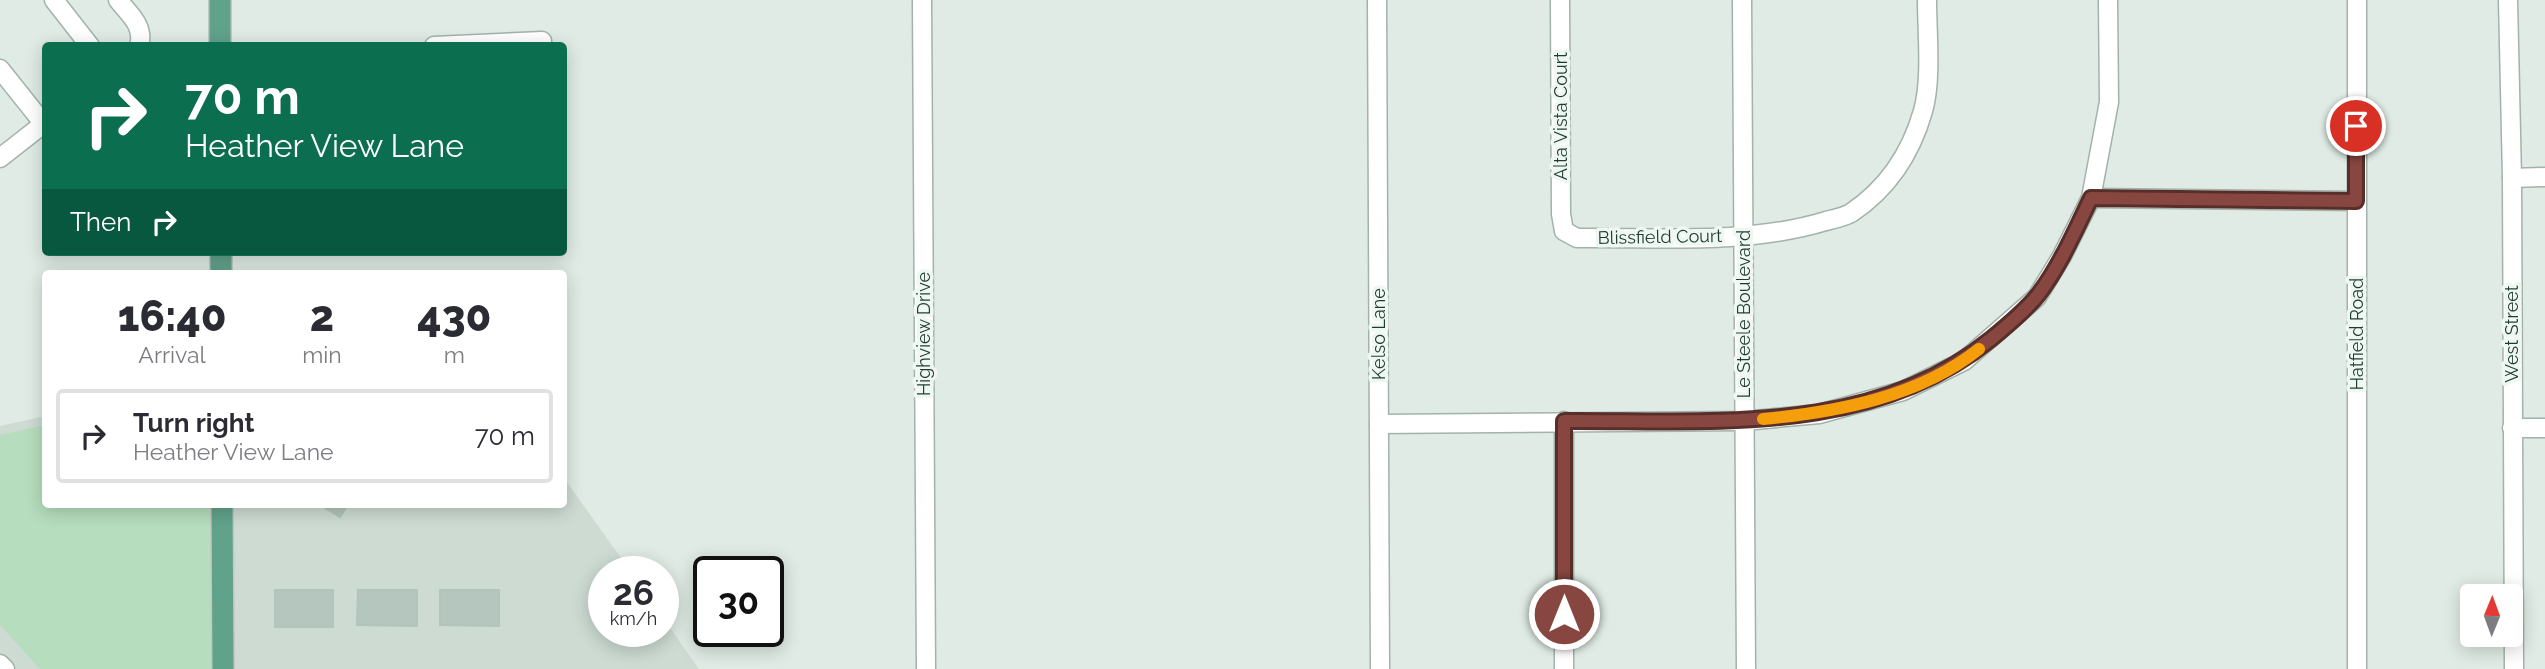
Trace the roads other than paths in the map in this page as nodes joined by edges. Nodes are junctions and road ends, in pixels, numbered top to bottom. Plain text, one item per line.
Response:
1 (54, 0) edge
2 (118, 0) edge
3 (220, 0) edge
4 (922, 0) edge
5 (1377, 0) edge
6 (1560, 0) edge
7 (1742, 0) edge
8 (1927, 0) edge
9 (2108, 0) edge
10 (2357, 0) edge
11 (2508, 0) edge
12 (542, 41) dead end
13 (87, 42) edge
14 (140, 42) edge
15 (220, 42) edge
16 (520, 42) edge
17 (0, 69) edge
18 (42, 120) edge
19 (42, 124) edge
20 (0, 158) edge
21 (2545, 177) edge
22 (2512, 178) junction
23 (2091, 198) junction
24 (2356, 201) junction
25 (1564, 231) joint
26 (1744, 235) junction
27 (1564, 421) junction
28 (1744, 421) junction
29 (1379, 424) junction
30 (2512, 428) junction
31 (2545, 428) edge
32 (222, 508) edge
33 (0, 664) edge
34 (5, 669) edge
35 (223, 669) edge
36 (926, 669) edge
37 (1380, 669) edge
38 (1564, 669) edge
39 (1746, 669) edge
40 (2357, 669) edge
41 (2514, 669) edge

1 - 13 street
2 - 14 street
3 - 15 main road
4 - 36 street, Highview Drive
5 - 29 street, Kelso Lane
6 - 25 street, Alta Vista Court
7 - 26 street, Le Steele Boulevard
8 - 26 street, Blissfield Court
9 - 23 street
10 - 24 street, Hatfield Road
11 - 22 street, West Street
12 - 16 street
17 - 18 street
19 - 20 street
21 - 22 street
22 - 30 street, West Street
23 - 24 street
23 - 28 street
24 - 40 street, Hatfield Road
25 - 26 street, Blissfield Court
26 - 28 street, Le Steele Boulevard
27 - 28 street
27 - 29 street
27 - 38 street
28 - 39 street, Le Steele Boulevard
29 - 37 street, Kelso Lane
30 - 31 street
30 - 41 street, West Street
32 - 35 main road
33 - 34 street

